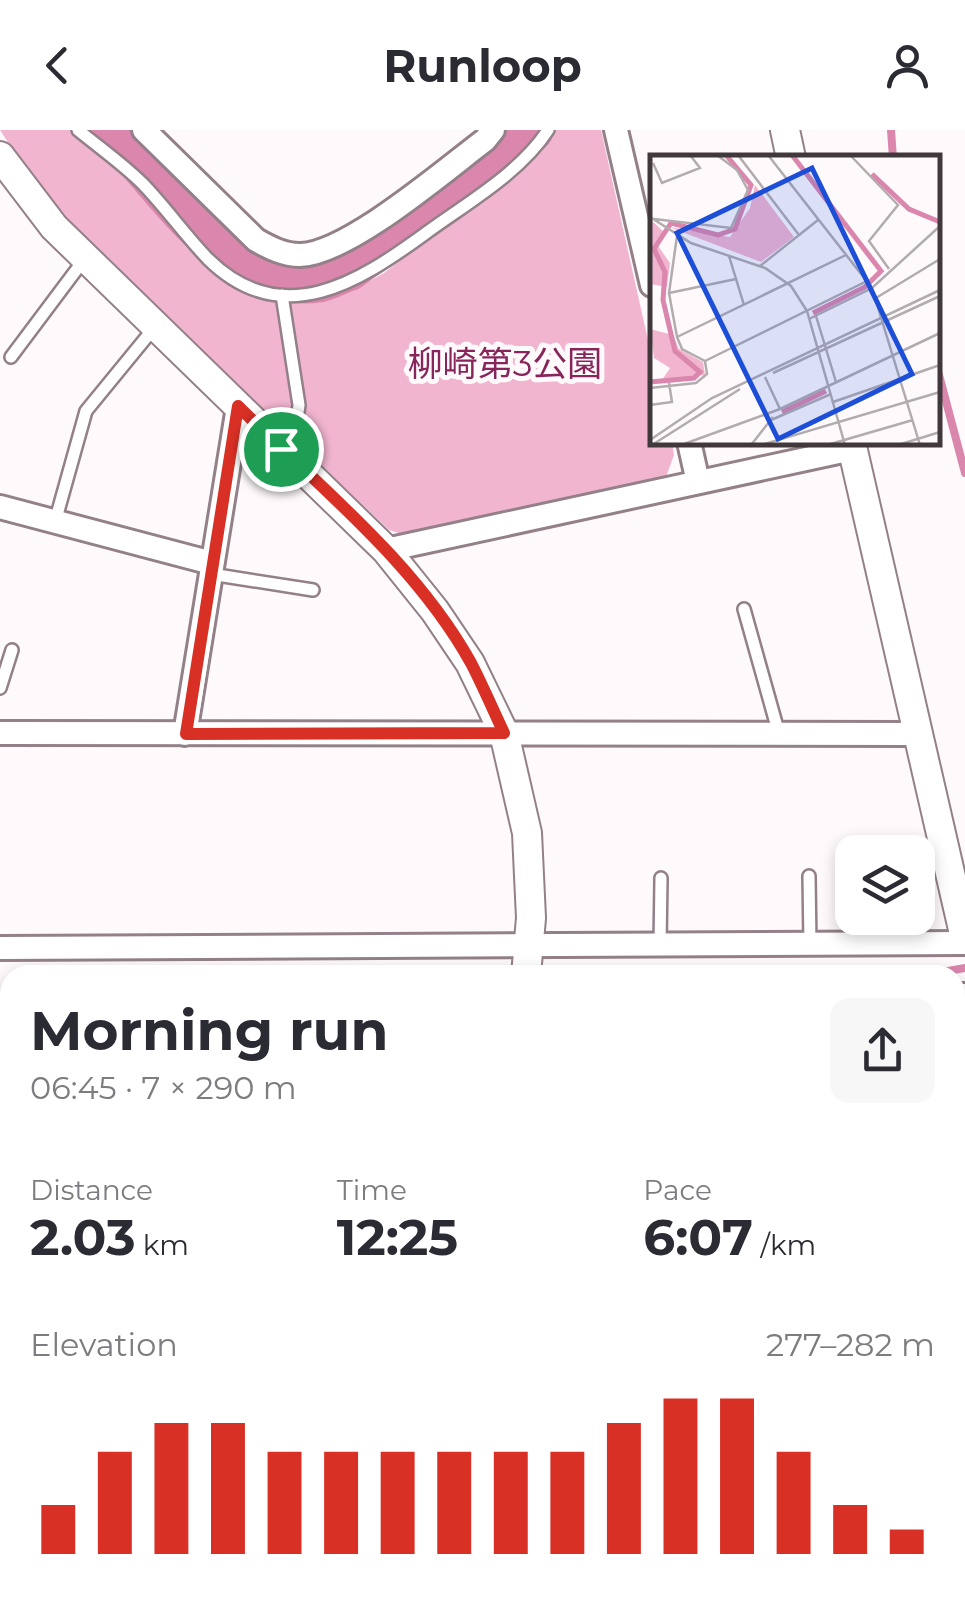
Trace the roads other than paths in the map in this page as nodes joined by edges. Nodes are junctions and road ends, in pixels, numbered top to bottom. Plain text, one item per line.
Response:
1 (78, 130) edge
2 (144, 130) edge
3 (493, 130) edge
4 (548, 130) edge
5 (616, 130) edge
6 (785, 130) edge
7 (789, 155) edge
8 (0, 156) edge
9 (86, 257) junction
10 (650, 277) edge
11 (282, 295) junction
12 (156, 324) junction
13 (12, 357) dead end
14 (238, 406) junction
15 (690, 445) edge
16 (852, 446) edge
17 (281, 449) junction
18 (698, 482) junction
19 (0, 507) edge
20 (55, 522) junction
21 (386, 550) junction
22 (212, 569) junction
23 (313, 590) dead end
24 (744, 610) dead end
25 (12, 650) dead end
26 (0, 688) edge
27 (0, 733) edge
28 (504, 733) junction
29 (186, 734) junction
30 (779, 734) junction
31 (916, 734) junction
32 (809, 876) dead end
33 (661, 878) dead end
34 (965, 941) edge
35 (810, 945) junction
36 (660, 946) junction
37 (0, 948) edge
38 (528, 961) edge

1 - 11 lane
2 - 3 street
4 - 11 lane
5 - 10 street
6 - 7 street
8 - 9 street
9 - 12 street
9 - 13 lane
11 - 17 lane
12 - 14 street
12 - 20 lane
14 - 17 street
14 - 22 street
15 - 18 street
16 - 18 street
16 - 31 street
17 - 21 street
18 - 21 street
19 - 20 street
20 - 22 street
21 - 28 street
22 - 23 lane
22 - 29 street
24 - 30 lane
25 - 26 lane
27 - 29 street
28 - 29 street
28 - 30 street
28 - 38 street
30 - 31 street
31 - 34 street
32 - 35 lane
33 - 36 lane
34 - 35 street
35 - 36 street
36 - 38 street
37 - 38 street

